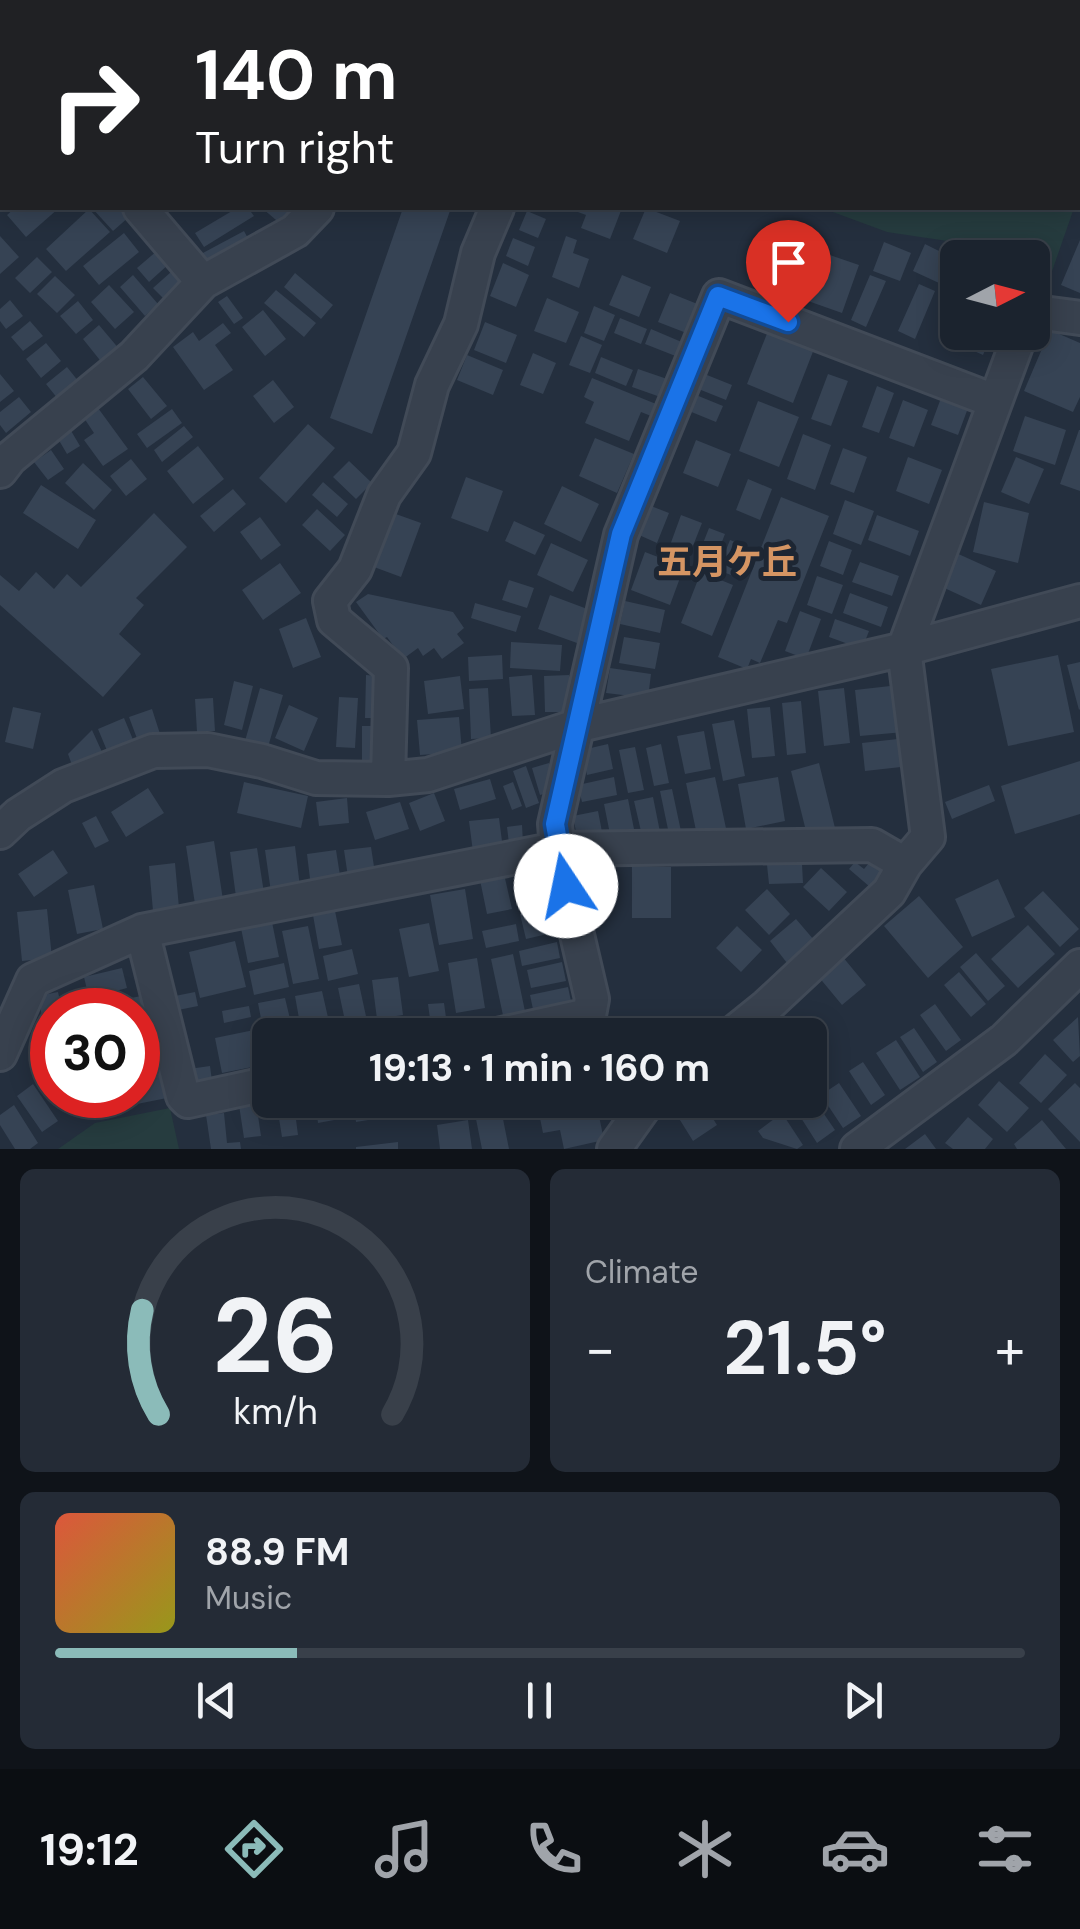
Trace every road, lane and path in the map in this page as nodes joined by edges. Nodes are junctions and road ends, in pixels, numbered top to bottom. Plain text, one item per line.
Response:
1 (142, 210) edge
2 (315, 210) edge
3 (496, 210) edge
4 (203, 282) junction
5 (1050, 314) edge
6 (1080, 318) edge
7 (1014, 350) edge
8 (994, 401) junction
9 (0, 472) edge
10 (1080, 601) edge
11 (904, 649) junction
12 (580, 725) junction
13 (388, 780) junction
14 (0, 832) edge
15 (557, 849) junction
16 (904, 864) junction
17 (142, 931) junction
18 (1080, 966) edge
19 (576, 1018) edge
20 (752, 1018) edge
21 (0, 1054) edge
22 (252, 1088) edge
23 (636, 1118) edge
24 (614, 1149) edge
25 (857, 1149) edge

1 - 4 street
2 - 4 street
3 - 13 street
4 - 9 street
5 - 6 street
7 - 8 street
8 - 11 street
8 - 12 street
10 - 11 street
11 - 12 street
11 - 16 street
12 - 13 street
12 - 15 street
13 - 14 street
15 - 16 street
15 - 17 street
15 - 19 street
16 - 20 street
17 - 21 street
17 - 22 street
18 - 25 street
23 - 24 street

